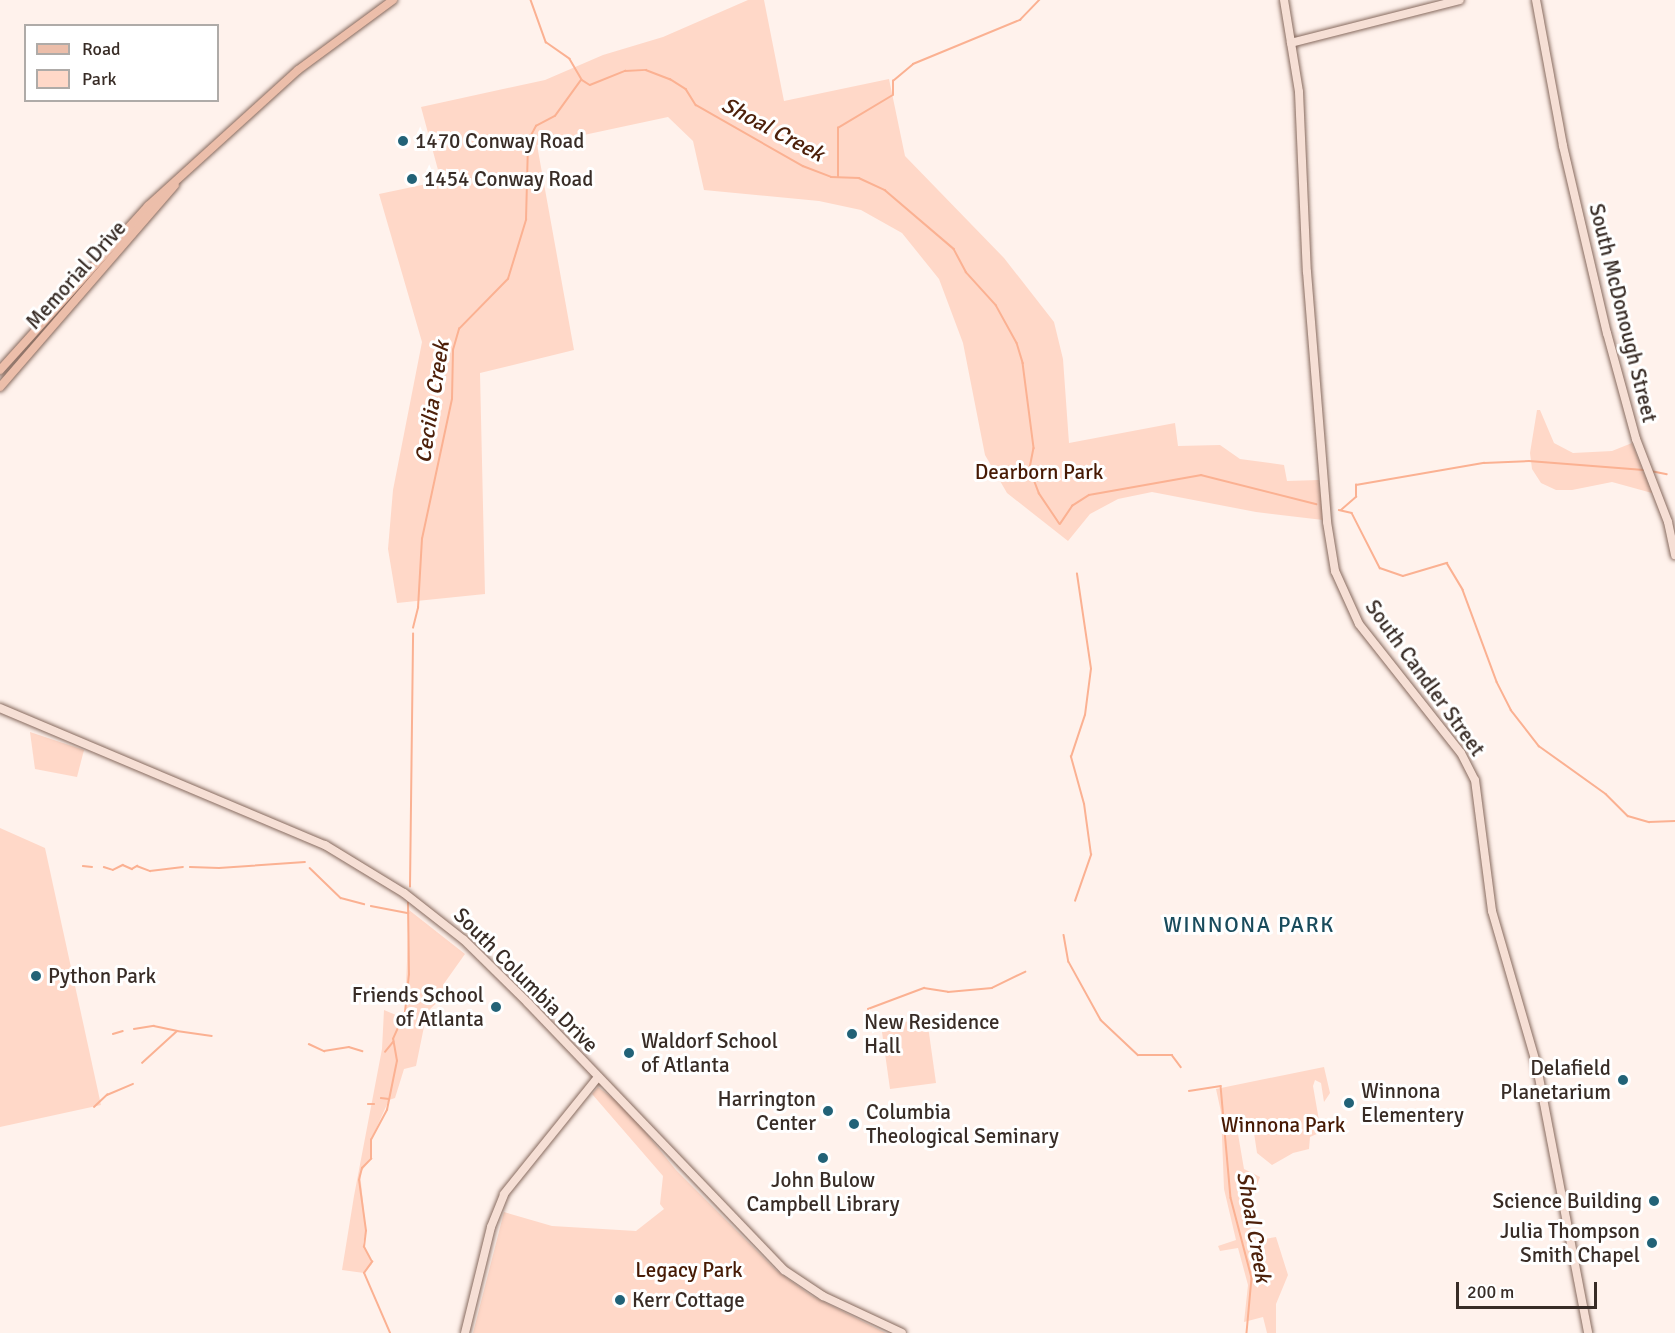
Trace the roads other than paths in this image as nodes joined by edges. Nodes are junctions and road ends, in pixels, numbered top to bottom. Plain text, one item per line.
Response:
1 (393, 0) edge
2 (1284, 0) edge
3 (1460, 0) edge
4 (1536, 0) edge
5 (1291, 43) junction
6 (176, 185) junction
7 (0, 370) edge
8 (0, 387) edge
9 (1675, 555) edge
10 (0, 708) edge
11 (598, 1077) junction
12 (465, 1333) edge
13 (902, 1333) edge
14 (1588, 1333) edge

1 - 6 main road, Memorial Drive
2 - 5 main road, South Candler Street
3 - 5 main road
4 - 9 main road, South McDonough Street
5 - 14 main road, South Candler Street
6 - 7 main road, Memorial Drive
6 - 8 main road, Memorial Drive
10 - 11 main road, South Columbia Drive
11 - 12 main road
11 - 13 main road, South Columbia Drive

